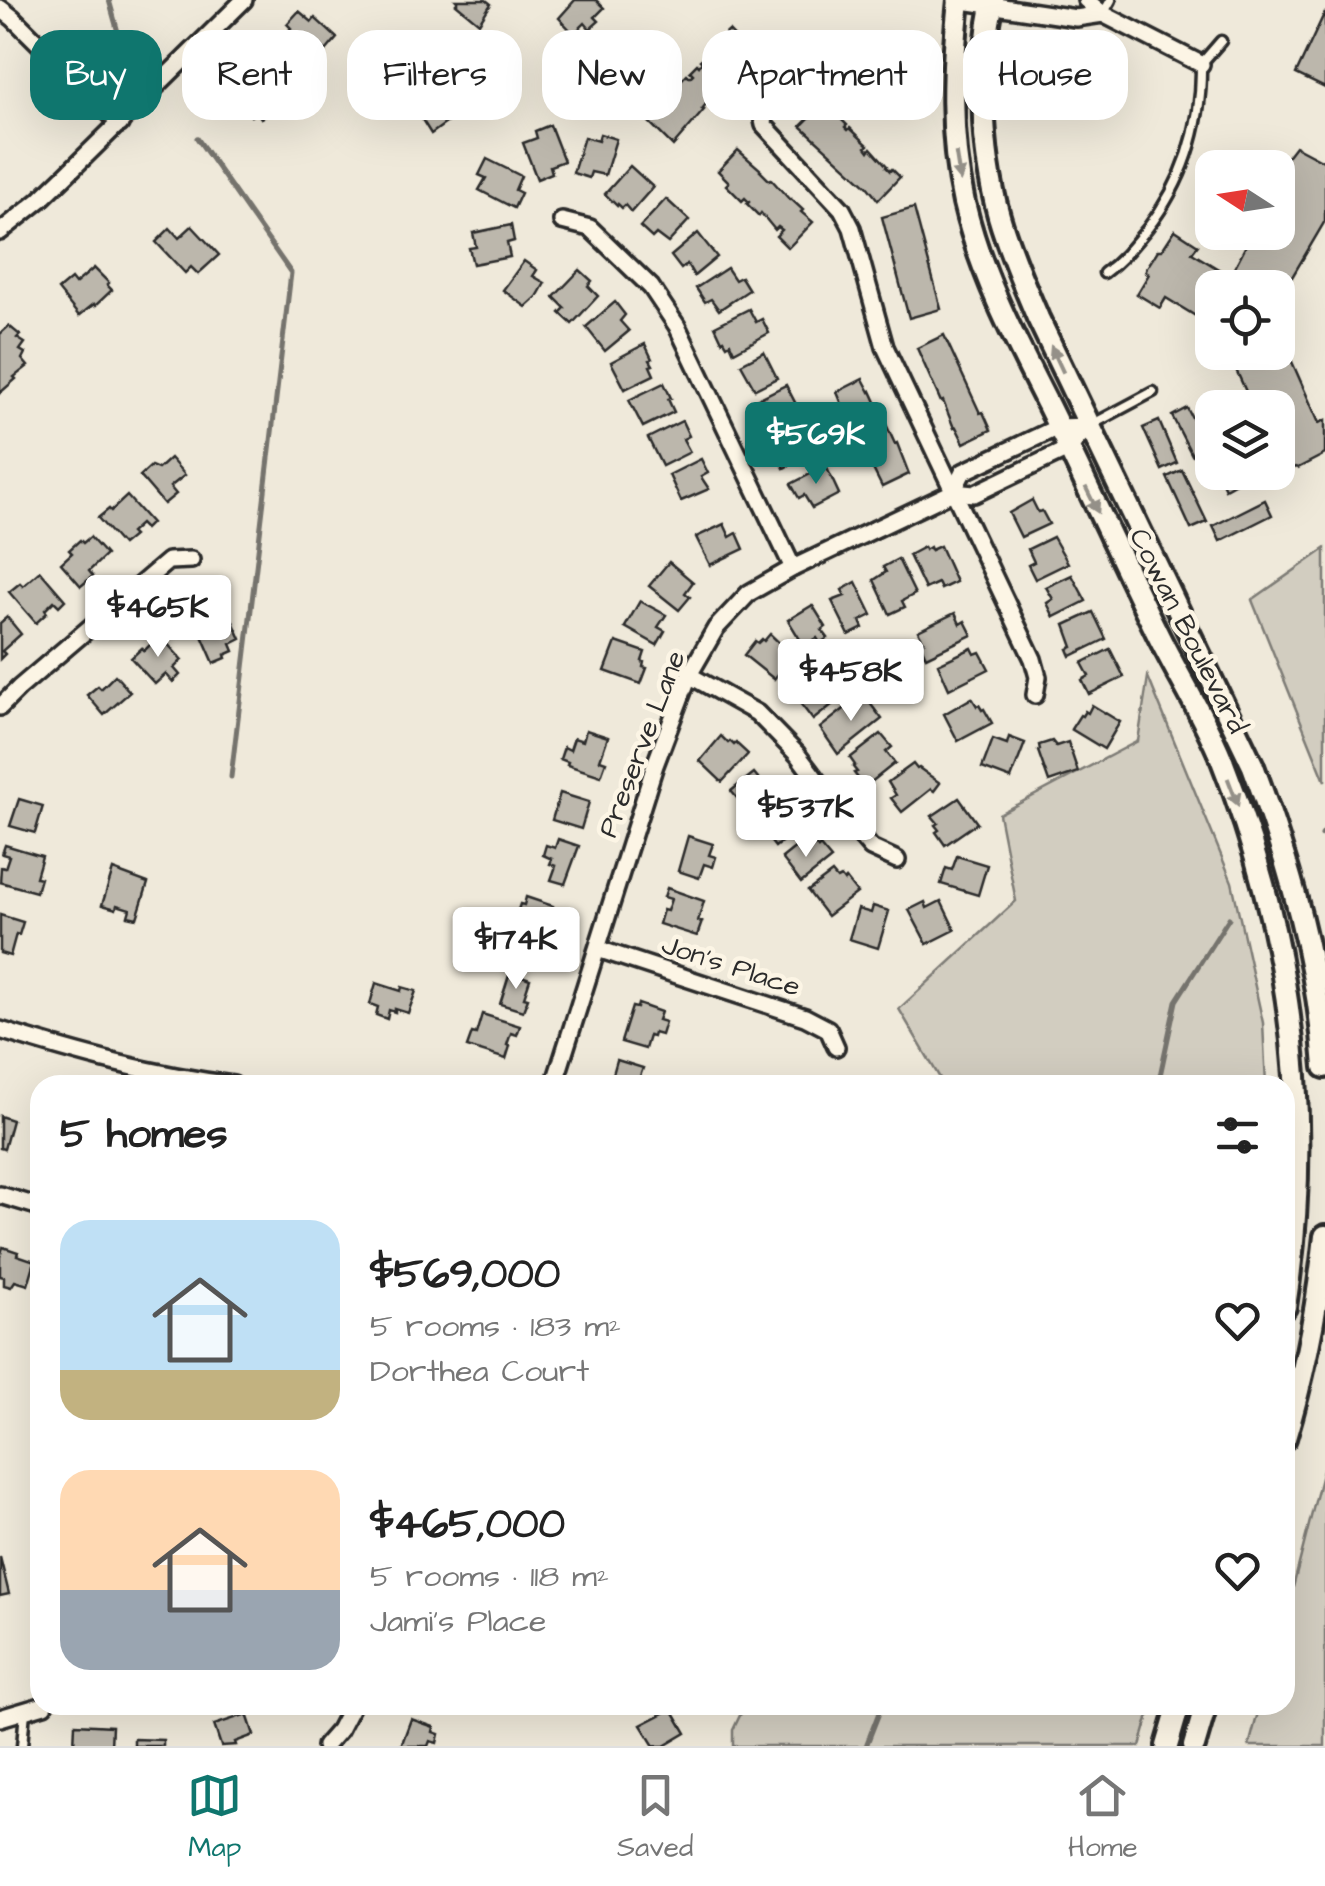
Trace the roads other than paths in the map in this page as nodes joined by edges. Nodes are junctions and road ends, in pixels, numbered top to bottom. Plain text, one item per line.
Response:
1 (244, 0) edge
2 (958, 0) edge
3 (1086, 0) edge
4 (992, 2) edge
5 (1107, 7) edge
6 (0, 8) edge
7 (1221, 41) dead end
8 (1201, 64) junction
9 (763, 120) edge
10 (120, 124) junction
11 (562, 222) dead end
12 (0, 232) edge
13 (1104, 273) dead end
14 (1153, 392) dead end
15 (1058, 426) junction
16 (1088, 426) junction
17 (1068, 449) junction
18 (953, 492) junction
19 (191, 560) dead end
20 (793, 568) junction
21 (689, 675) junction
22 (1035, 694) dead end
23 (0, 707) edge
24 (897, 860) dead end
25 (598, 948) junction
26 (0, 1030) edge
27 (836, 1046) dead end
28 (1325, 1067) edge
29 (161, 1075) edge
30 (557, 1075) edge
31 (0, 1195) edge
32 (30, 1205) edge
33 (1295, 1213) edge
34 (1325, 1236) edge
35 (1295, 1391) edge
36 (30, 1709) edge
37 (25, 1710) junction
38 (346, 1715) edge
39 (1176, 1715) edge
40 (1203, 1715) edge
41 (0, 1718) edge
42 (22, 1746) edge
43 (325, 1746) edge
44 (1168, 1746) edge
45 (1194, 1746) edge

1 - 10 street
2 - 4 street
2 -> 15 main road, Cowan Boulevard
3 - 5 street
4 - 5 street
16 -> 4 main road, Cowan Boulevard
5 - 8 street
6 - 10 street
7 - 8 lane
8 - 13 lane
9 - 18 street
10 - 12 street
11 - 20 street
14 - 16 lane
15 - 16 street, Preserve Lane
15 - 17 main road, Cowan Boulevard
15 - 18 street, Preserve Lane
16 - 17 street, Preserve Lane
16 - 28 main road, Cowan Boulevard
17 - 18 street, Preserve Lane
17 -> 33 main road, Cowan Boulevard
18 - 20 street, Preserve Lane
18 - 22 street
19 - 23 street
20 - 21 street, Preserve Lane
21 - 24 street
21 - 25 street, Preserve Lane
25 - 27 street, Jon's Place
25 - 30 street, Preserve Lane
26 - 29 street
31 - 32 street
34 - 35 main road
36 - 37 street
37 - 41 street
37 - 42 lane
38 - 43 street
39 - 44 main road
40 - 45 main road

